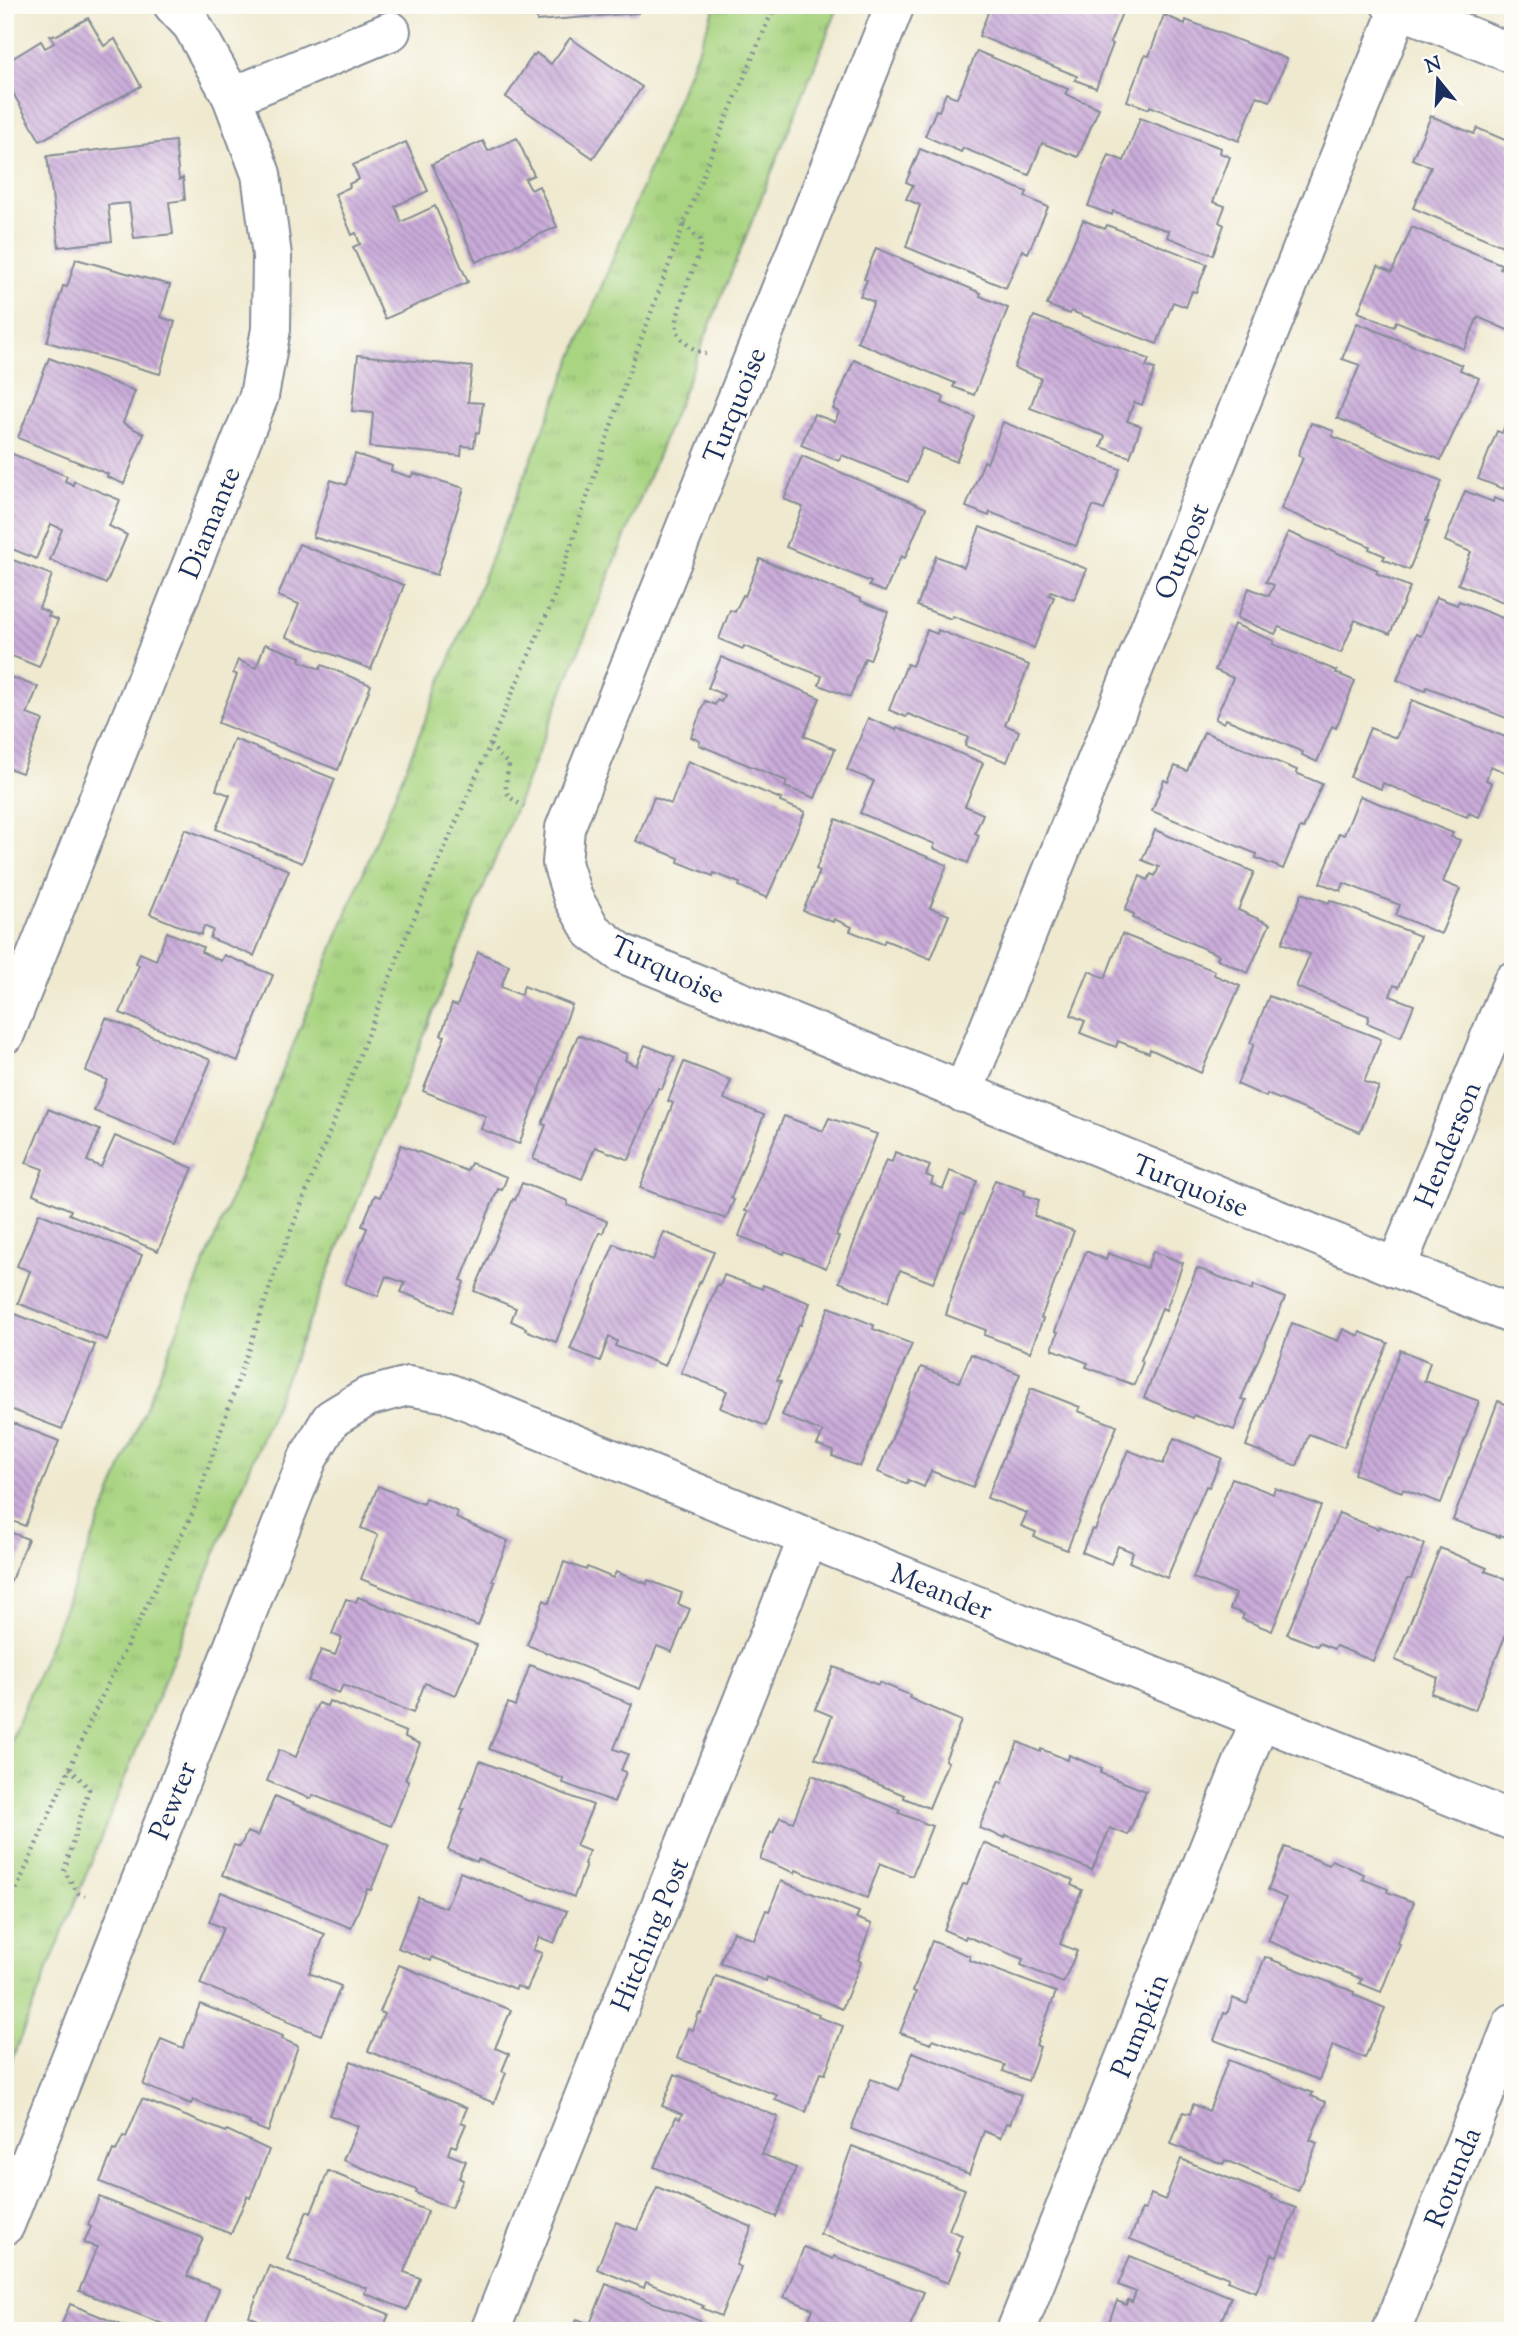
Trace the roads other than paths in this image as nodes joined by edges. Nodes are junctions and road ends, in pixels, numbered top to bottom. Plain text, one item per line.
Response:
1 (173, 5) edge
2 (895, 5) edge
3 (1395, 7) edge
4 (391, 31) dead end
5 (1513, 54) edge
6 (232, 97) junction
7 (1513, 981) edge
8 (5, 1034) edge
9 (963, 1093) junction
10 (1396, 1268) junction
11 (1513, 1315) edge
12 (368, 1397) joint
13 (808, 1538) junction
14 (1261, 1720) junction
15 (1513, 1821) edge
16 (1513, 2023) edge
17 (5, 2225) edge
18 (490, 2331) edge
19 (1016, 2331) edge
20 (1391, 2331) edge

1 - 6 street, Diamante
2 - 9 street, Turquoise
3 - 5 street
3 - 9 street, Outpost
4 - 6 street
6 - 8 street, Diamante
7 - 10 street, Henderson
9 - 10 street, Turquoise
10 - 11 street, Turquoise
12 - 13 street, Meander
12 - 17 street, Pewter
13 - 14 street, Meander
13 - 18 street, Hitching Post
14 - 15 street, Meander
14 - 19 street, Pumpkin
16 - 20 street, Rotunda

